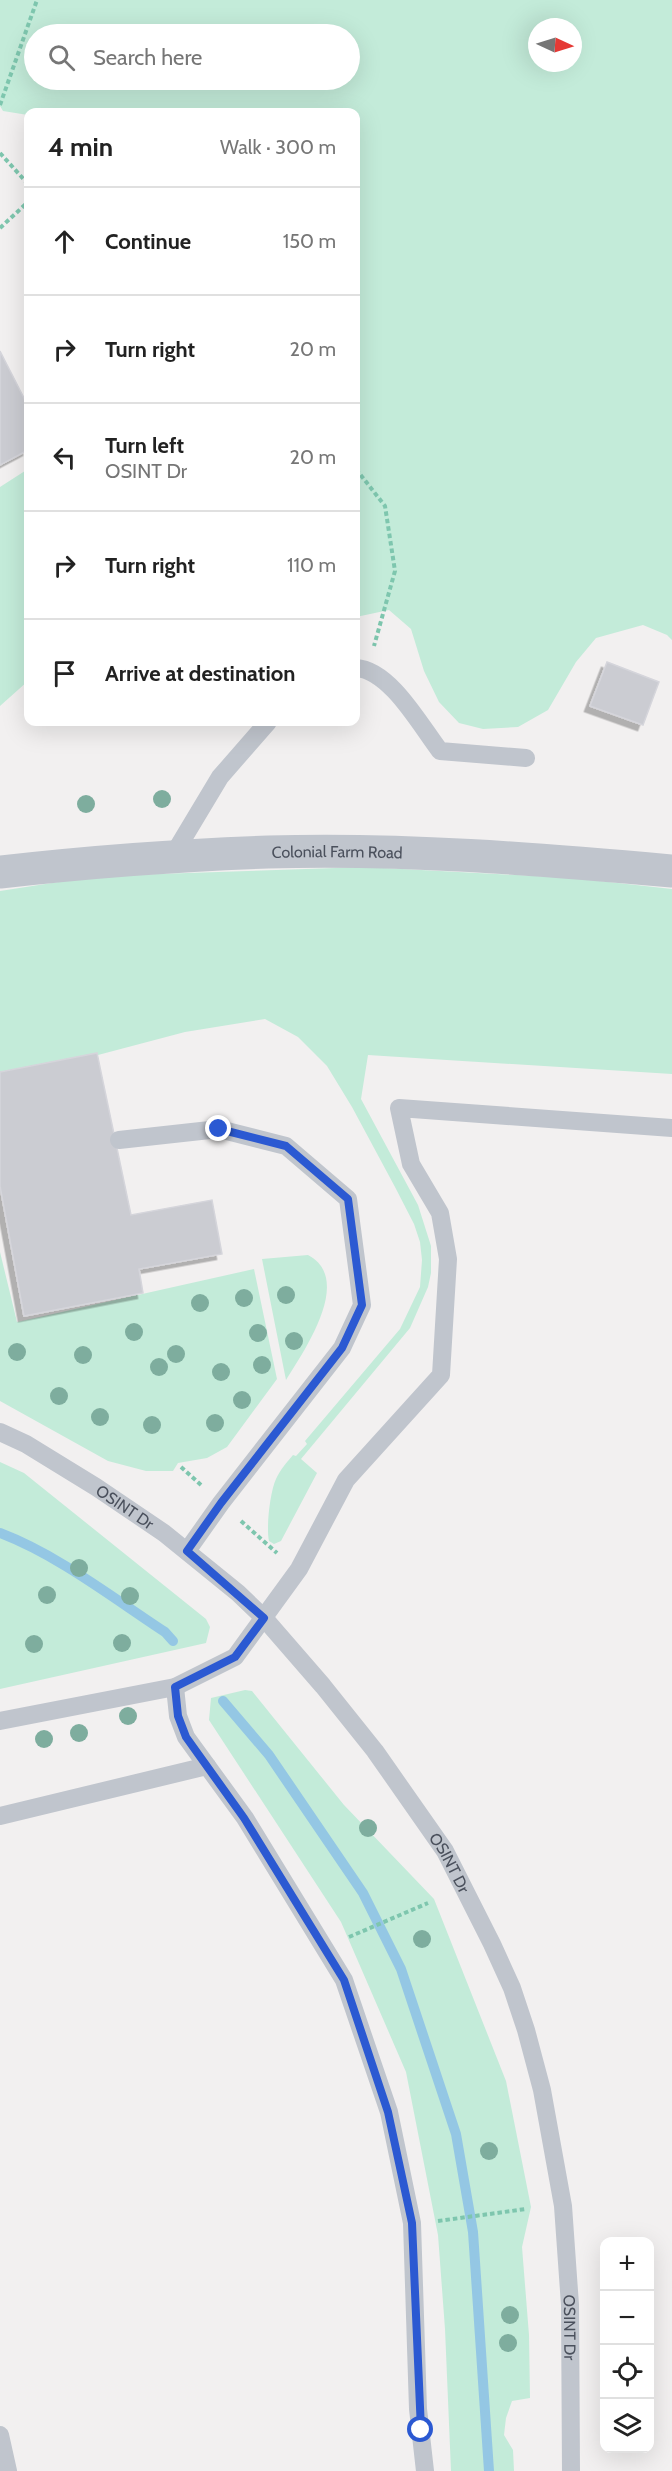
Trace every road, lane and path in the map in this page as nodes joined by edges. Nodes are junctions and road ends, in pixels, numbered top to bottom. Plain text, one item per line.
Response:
1 (37, 0) edge
2 (29, 24) edge
3 (24, 37) edge
4 (0, 105) edge
5 (0, 153) edge
6 (24, 180) edge
7 (24, 206) edge
8 (0, 228) edge
9 (360, 474) edge
10 (361, 668) edge
11 (265, 726) edge
12 (526, 758) dead end
13 (171, 857) junction
14 (672, 871) edge
15 (0, 872) edge
16 (672, 1128) edge
17 (119, 1140) dead end
18 (0, 1432) edge
19 (181, 1467) dead end
20 (204, 1487) dead end
21 (241, 1520) dead end
22 (187, 1551) junction
23 (277, 1553) dead end
24 (264, 1618) junction
25 (175, 1687) junction
26 (0, 1721) edge
27 (207, 1766) junction
28 (0, 1816) edge
29 (428, 1903) dead end
30 (357, 1934) dead end
31 (526, 2209) dead end
32 (447, 2220) dead end
33 (0, 2435) edge
34 (8, 2471) edge
35 (426, 2471) edge
36 (571, 2471) edge

1 - 2 path
3 - 4 path
5 - 6 path
7 - 8 path
9 - 10 path
10 - 12 lane
11 - 13 lane
13 - 14 street, Colonial Farm Road
13 - 15 street, Colonial Farm Road
16 - 24 lane
17 - 22 lane
18 - 22 lane, OSINT Dr
19 - 20 path
21 - 23 path
22 - 24 lane, OSINT Dr
24 - 25 lane
24 - 36 lane, OSINT Dr
25 - 26 lane
25 - 27 lane
27 - 28 lane
27 - 35 lane
29 - 30 path
31 - 32 path
33 - 34 lane

